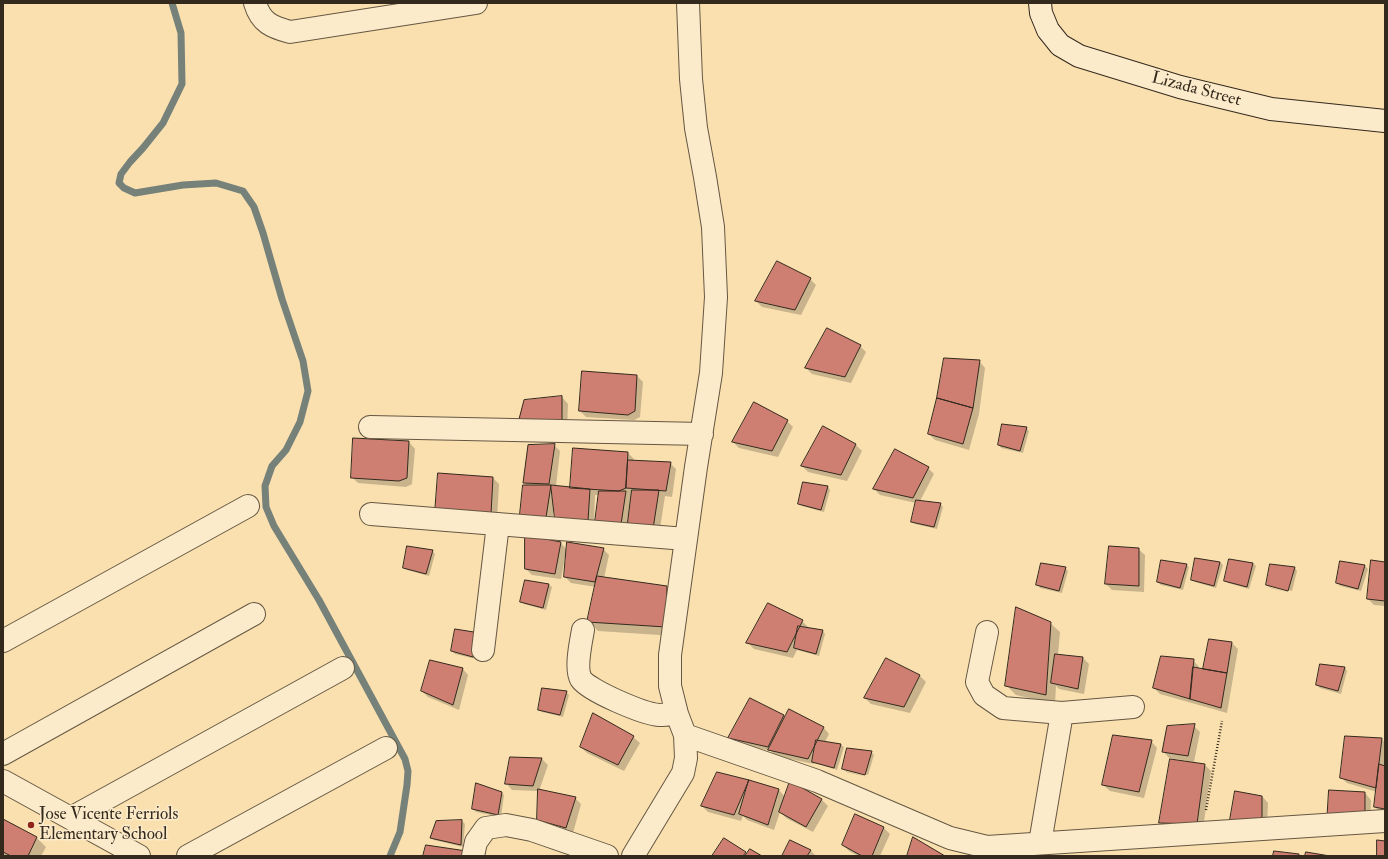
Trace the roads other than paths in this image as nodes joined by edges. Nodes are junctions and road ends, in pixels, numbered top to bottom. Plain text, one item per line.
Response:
1 (255, 3) edge
2 (476, 3) edge
3 (688, 3) edge
4 (1040, 3) edge
5 (1385, 121) edge
6 (370, 427) dead end
7 (702, 434) junction
8 (248, 506) dead end
9 (371, 514) dead end
10 (498, 524) junction
11 (686, 539) junction
12 (254, 614) dead end
13 (583, 630) dead end
14 (987, 632) dead end
15 (3, 641) edge
16 (483, 650) dead end
17 (342, 668) dead end
18 (1133, 707) dead end
19 (1062, 713) junction
20 (677, 714) junction
21 (685, 735) junction
22 (386, 748) dead end
23 (3, 754) edge
24 (3, 781) edge
25 (71, 818) junction
26 (1385, 821) edge
27 (1040, 843) junction
28 (139, 856) edge
29 (188, 856) edge
30 (472, 856) edge
31 (607, 856) edge
32 (634, 856) edge

1 - 2 street
3 - 7 street
4 - 5 street, Lizada Street
6 - 7 street
7 - 11 street
8 - 15 street
9 - 10 street
10 - 11 street
10 - 16 street
11 - 20 street
12 - 23 street
13 - 20 street
14 - 19 street
17 - 25 street
18 - 19 street
19 - 27 street
20 - 21 street
21 - 27 street
21 - 32 street
22 - 29 street
24 - 25 street
25 - 28 street
26 - 27 street
30 - 31 street

